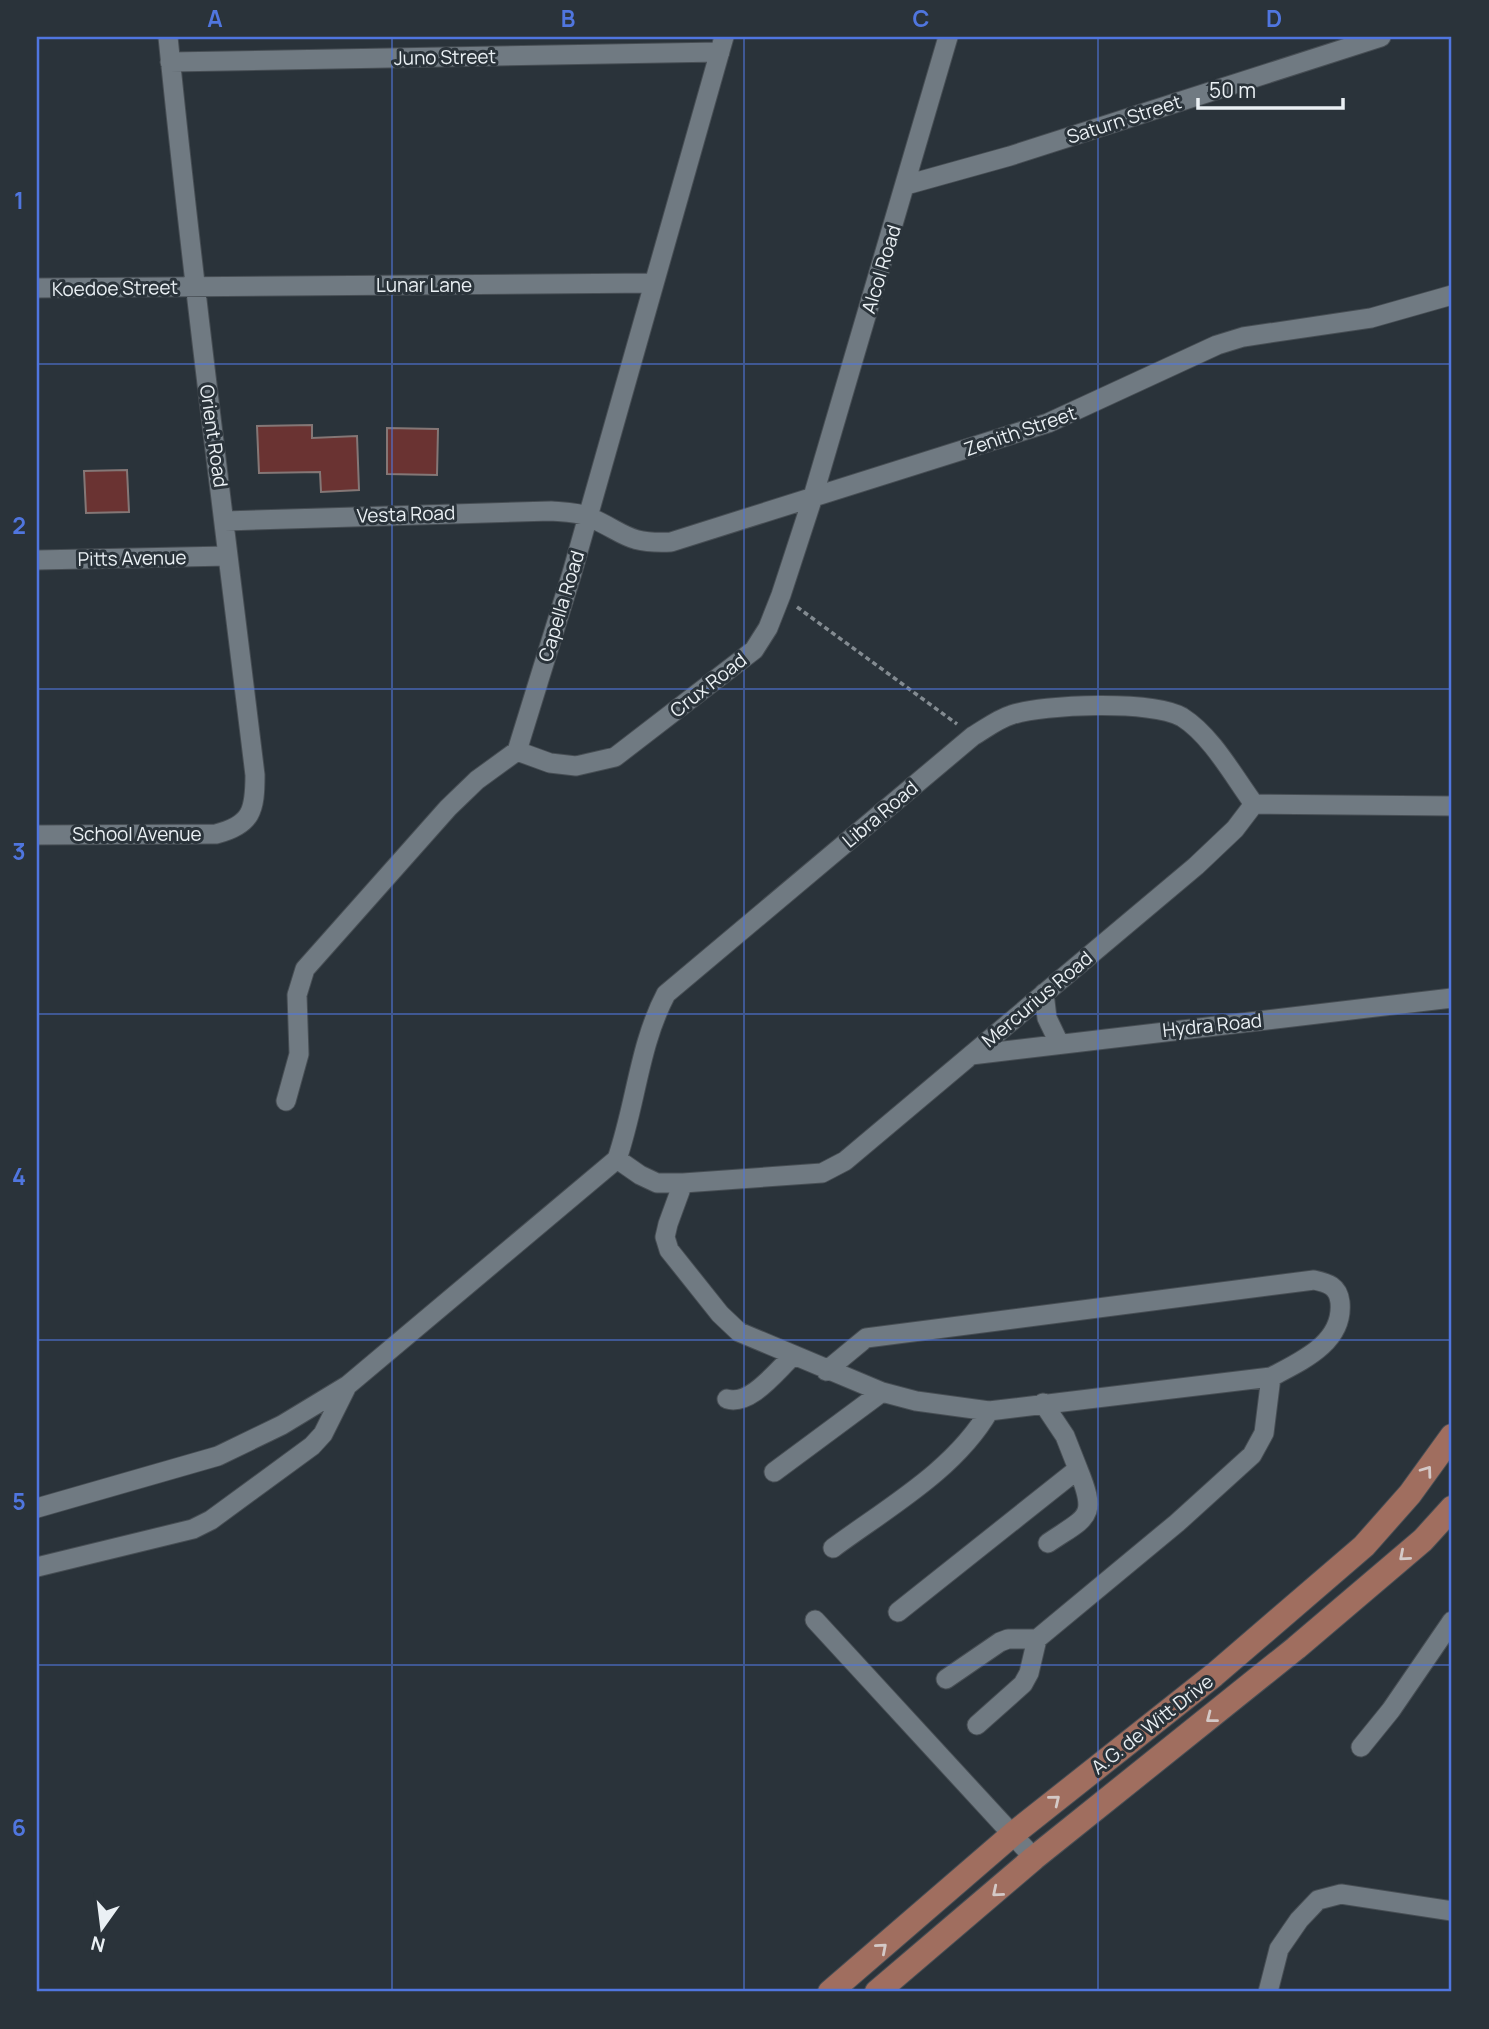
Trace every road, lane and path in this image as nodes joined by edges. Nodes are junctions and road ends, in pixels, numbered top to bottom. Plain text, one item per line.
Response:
1 (168, 37) edge
2 (948, 37) edge
3 (1381, 37) edge
4 (722, 44) edge
5 (170, 62) junction
6 (906, 186) junction
7 (654, 283) junction
8 (194, 287) junction
9 (37, 288) edge
10 (1452, 295) edge
11 (812, 500) junction
12 (587, 516) junction
13 (225, 521) junction
14 (228, 556) junction
15 (37, 560) edge
16 (780, 595) junction
17 (973, 736) junction
18 (517, 751) junction
19 (1254, 804) junction
20 (1452, 807) edge
21 (236, 829) joint
22 (37, 835) edge
23 (1044, 993) junction
24 (1452, 998) edge
25 (1059, 1043) junction
26 (971, 1055) junction
27 (286, 1101) dead end
28 (617, 1159) junction
29 (683, 1183) junction
30 (794, 1355) junction
31 (826, 1371) junction
32 (1271, 1377) junction
33 (348, 1385) junction
34 (882, 1392) junction
35 (727, 1399) dead end
36 (1043, 1404) junction
37 (989, 1411) junction
38 (295, 1417) junction
39 (1452, 1436) edge
40 (312, 1446) junction
41 (1078, 1469) junction
42 (774, 1472) dead end
43 (37, 1507) edge
44 (1452, 1507) edge
45 (1048, 1543) dead end
46 (833, 1548) dead end
47 (37, 1567) edge
48 (898, 1612) dead end
49 (815, 1620) dead end
50 (1452, 1620) edge
51 (1274, 1626) junction
52 (1037, 1639) junction
53 (1445, 1643) edge
54 (1296, 1648) junction
55 (1214, 1675) junction
56 (946, 1679) dead end
57 (1236, 1699) junction
58 (977, 1725) dead end
59 (1361, 1747) dead end
60 (1013, 1834) junction
61 (1034, 1857) junction
62 (1452, 1911) edge
63 (830, 1992) edge
64 (877, 1992) edge
65 (1268, 1992) edge

1 - 5 street, Orient Road
2 - 6 street, Alcol Road
3 - 6 street, Saturn Street
4 - 5 street, Juno Street
4 - 7 street, Capella Road
5 - 8 street, Orient Road
6 - 11 street, Alcol Road
7 - 8 street, Lunar Lane
7 - 12 street, Capella Road
8 - 9 street, Koedoe Street
8 - 13 street, Orient Road
10 - 11 street, Zenith Street
11 - 12 street, Zenith Street
11 - 16 street, Crux Road
12 - 13 street, Vesta Road
12 - 18 street, Capella Road
13 - 14 street, Orient Road
14 - 15 street, Pitts Avenue
14 - 21 street, Orient Road
16 - 17 path
16 - 18 street, Crux Road
17 - 19 street, Libra Road
17 - 28 street, Libra Road
18 - 27 street
19 - 20 street
19 - 23 street, Mercurius Road
21 - 22 street, School Avenue
23 - 25 street
23 - 26 street, Mercurius Road
24 - 25 street, Hydra Road
25 - 26 street, Hydra Road
26 - 29 street, Mercurius Road
28 - 29 street, Mercurius Road
28 - 33 street
29 - 30 street
30 - 31 street
30 - 35 street
31 - 32 street
31 - 34 street
32 - 36 street
32 - 52 street
33 - 38 street
33 - 40 street
34 - 37 street
34 - 42 street
36 - 37 street
36 - 41 street
37 - 46 street
38 - 40 street
38 - 43 street
51 -> 39 main road, A.G. de Witt Drive
40 - 47 street
41 - 45 street
41 - 48 street
44 -> 54 main road, A.G. de Witt Drive
49 - 60 street
50 - 53 street
51 - 54 main road
51 - 55 main road, A.G. de Witt Drive
52 - 56 street
52 - 58 street
53 - 59 street
54 - 57 main road, A.G. de Witt Drive
55 - 57 main road
60 -> 55 main road, A.G. de Witt Drive
57 -> 61 main road, A.G. de Witt Drive
60 - 61 street
63 -> 60 main road, A.G. de Witt Drive
61 -> 64 main road, A.G. de Witt Drive
62 - 65 street

